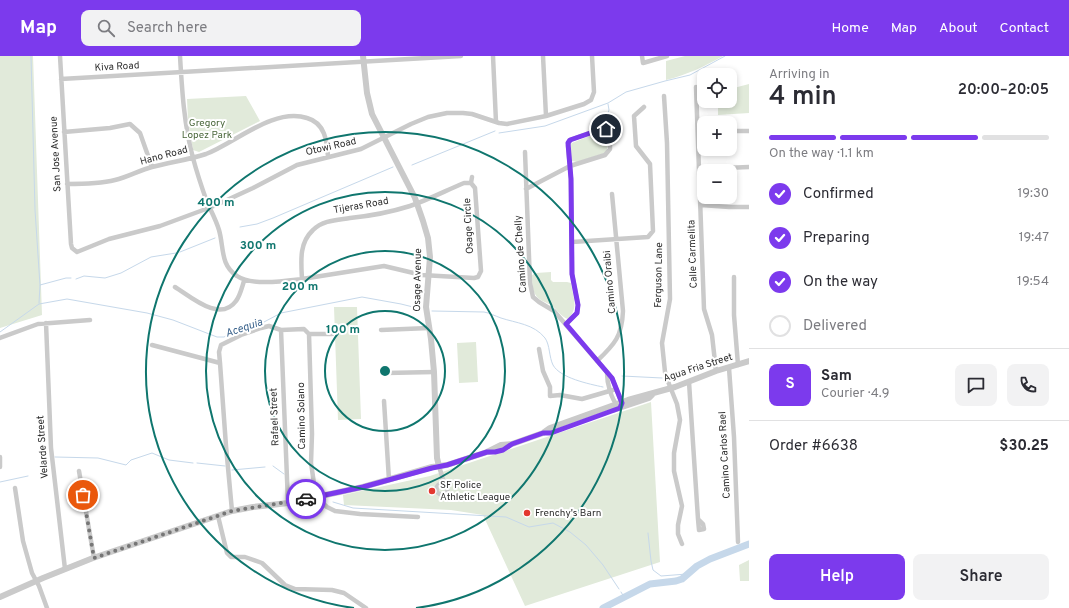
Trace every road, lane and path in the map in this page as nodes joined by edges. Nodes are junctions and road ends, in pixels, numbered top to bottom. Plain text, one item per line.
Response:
1 (60, 56) edge
2 (180, 56) edge
3 (461, 56) edge
4 (493, 56) edge
5 (542, 56) edge
6 (592, 56) edge
7 (642, 56) edge
8 (667, 56) edge
9 (365, 59) edge
10 (181, 72) junction
11 (61, 79) junction
12 (696, 87) dead end
13 (664, 96) dead end
14 (644, 107) dead end
15 (546, 116) junction
16 (697, 116) edge
17 (496, 122) junction
18 (737, 131) edge
19 (749, 131) edge
20 (64, 132) junction
21 (384, 138) junction
22 (525, 152) dead end
23 (193, 157) junction
24 (328, 157) junction
25 (570, 166) junction
26 (152, 167) junction
27 (737, 167) edge
28 (749, 167) edge
29 (472, 177) dead end
30 (471, 183) junction
31 (67, 184) junction
32 (526, 189) junction
33 (612, 194) dead end
34 (417, 203) junction
35 (701, 204) joint
36 (209, 207) junction
37 (749, 207) edge
38 (616, 239) junction
39 (572, 242) junction
40 (74, 251) joint
41 (429, 275) junction
42 (734, 277) dead end
43 (302, 279) junction
44 (244, 281) junction
45 (175, 287) dead end
46 (90, 320) dead end
47 (46, 322) junction
48 (566, 324) junction
49 (429, 328) junction
50 (280, 330) junction
51 (381, 330) dead end
52 (309, 334) junction
53 (332, 334) dead end
54 (0, 338) edge
55 (152, 345) dead end
56 (539, 349) dead end
57 (749, 361) edge
58 (598, 362) junction
59 (220, 363) junction
60 (738, 365) junction
61 (729, 368) junction
62 (716, 371) junction
63 (434, 372) junction
64 (386, 373) dead end
65 (607, 373) junction
66 (689, 382) junction
67 (670, 388) junction
68 (616, 389) junction
69 (610, 391) junction
70 (384, 401) dead end
71 (619, 405) junction
72 (0, 457) edge
73 (439, 466) junction
74 (0, 467) edge
75 (79, 471) dead end
76 (389, 480) junction
77 (444, 483) dead end
78 (15, 488) dead end
79 (316, 497) junction
80 (288, 503) junction
81 (232, 511) junction
82 (218, 516) junction
83 (418, 517) dead end
84 (698, 519) dead end
85 (738, 542) dead end
86 (682, 544) dead end
87 (94, 558) junction
88 (65, 569) junction
89 (36, 581) junction
90 (0, 597) edge
91 (47, 608) edge
92 (366, 608) edge

1 - 11 street, San Jose Avenue
2 - 10 street
3 - 9 street, Kiva Road
4 - 17 street
5 - 15 street
6 - 15 street, Otowi Road
7 - 8 street
9 - 10 street, Kiva Road
9 - 21 street, Osage Avenue
10 - 11 street, Kiva Road
10 - 23 street
11 - 20 street, San Jose Avenue
12 - 16 street, Calle Carmelita
13 - 67 street, Ferguson Lane
14 - 38 street
15 - 17 street, Otowi Road
17 - 21 street, Otowi Road
18 - 19 street
20 - 26 street
20 - 31 street, San Jose Avenue
21 - 24 street, Otowi Road
21 - 34 street, Osage Avenue
22 - 32 street, Camino de Chelly
23 - 24 street, Hano Road
23 - 26 street, Hano Road
23 - 36 street
24 - 36 street, Otowi Road
25 - 25 street
25 - 32 street
25 - 39 street
26 - 31 street, Hano Road
27 - 28 street
29 - 30 street
30 - 34 street, Osage Circle
30 - 41 street, Osage Circle
31 - 40 street, San Jose Avenue
32 - 48 street, Camino de Chelly
33 - 38 street, Camino Oraibi
34 - 41 street, Osage Avenue
34 - 43 street, Tijeras Road
35 - 37 street
35 - 62 street, Calle Carmelita
36 - 40 street, Otowi Road
36 - 44 street
38 - 39 street
38 - 58 street, Camino Oraibi
39 - 48 street
41 - 43 street
41 - 49 street, Osage Avenue
42 - 60 street
43 - 44 street
44 - 45 street
46 - 47 street
47 - 54 street
47 - 88 street, Velarde Street
48 - 58 street, Camino de Chelly
49 - 51 street
49 - 63 street, Osage Avenue
50 - 52 street
50 - 59 street
50 - 80 street, Rafael Street
52 - 53 street
52 - 79 street, Camino Solano
55 - 59 street
56 - 69 street
57 - 60 street, Agua Fria Street
58 - 65 street, Camino de Chelly
59 - 81 street
60 - 61 street, Agua Fria Street
61 - 62 street, Agua Fria Street
61 - 85 street, Camino Carlos Rael
62 - 66 street, Agua Fria Street
63 - 64 street
63 - 73 street, Osage Avenue
65 - 68 street, Camino de Chelly
65 - 69 street, Camino de Chelly
66 - 67 street, Agua Fria Street
66 - 84 street
67 - 71 street, Agua Fria Street
67 - 86 street, Ferguson Lane
68 - 69 street
68 - 71 street, Camino de Chelly
69 - 71 street, Camino de Chelly
70 - 76 street
71 - 73 street, Agua Fria Street
72 - 74 street
73 - 76 street, Agua Fria Street
73 - 77 street
75 - 87 street
76 - 79 street, Agua Fria Street
78 - 89 street
79 - 80 street, Agua Fria Street
79 - 83 street
80 - 81 street, Agua Fria Street
81 - 82 street, Agua Fria Street
82 - 87 street, Agua Fria Street
82 - 92 street
87 - 88 street, Agua Fria Street
88 - 89 street, Agua Fria Street
89 - 90 street, Agua Fria Street
89 - 91 street

